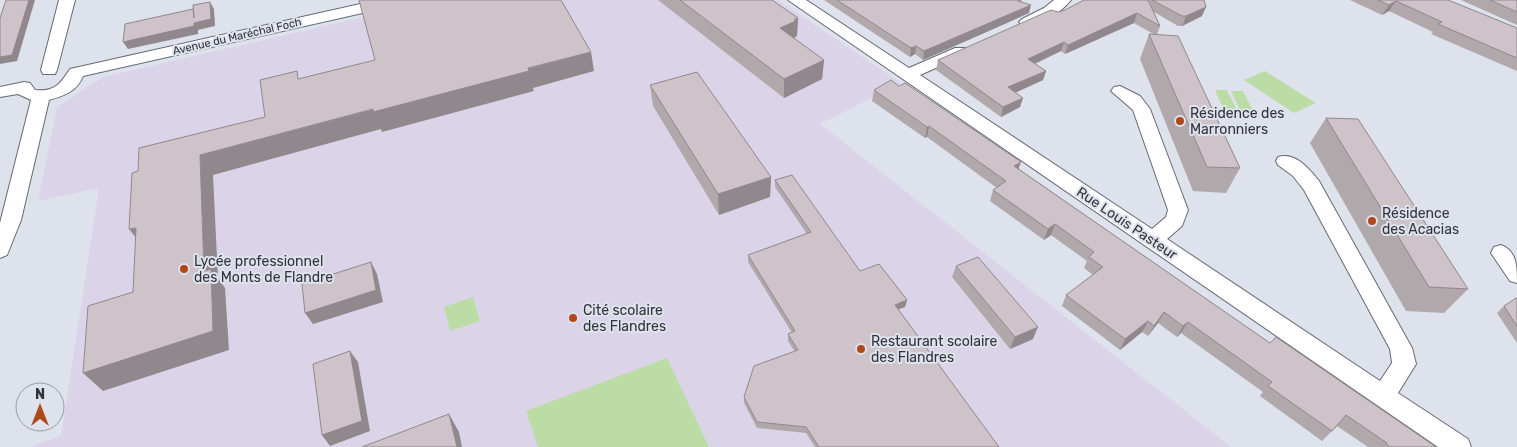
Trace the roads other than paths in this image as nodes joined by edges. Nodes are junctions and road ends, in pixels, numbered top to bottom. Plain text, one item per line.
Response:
1 (67, 0) edge
2 (398, 0) edge
3 (796, 0) edge
4 (1057, 1) edge
5 (1016, 26) edge
6 (972, 46) edge
7 (49, 70) junction
8 (76, 73) junction
9 (907, 75) junction
10 (24, 87) junction
11 (1120, 91) dead end
12 (0, 92) edge
13 (41, 96) junction
14 (1285, 161) dead end
15 (1152, 240) junction
16 (0, 250) edge
17 (1501, 253) dead end
18 (1517, 275) edge
19 (1382, 396) junction
20 (1459, 447) edge

1 - 7 street
2 - 8 street, Avenue du Maréchal Foch
3 - 9 street, Rue Louis Pasteur
4 - 5 street
6 - 9 street
7 - 8 street
7 - 10 street
8 - 13 street
9 - 15 street, Rue Louis Pasteur
10 - 12 street
10 - 13 street
11 - 15 street
13 - 16 street
14 - 19 street
15 - 19 street, Rue Louis Pasteur
17 - 18 street
19 - 20 street, Rue Louis Pasteur

